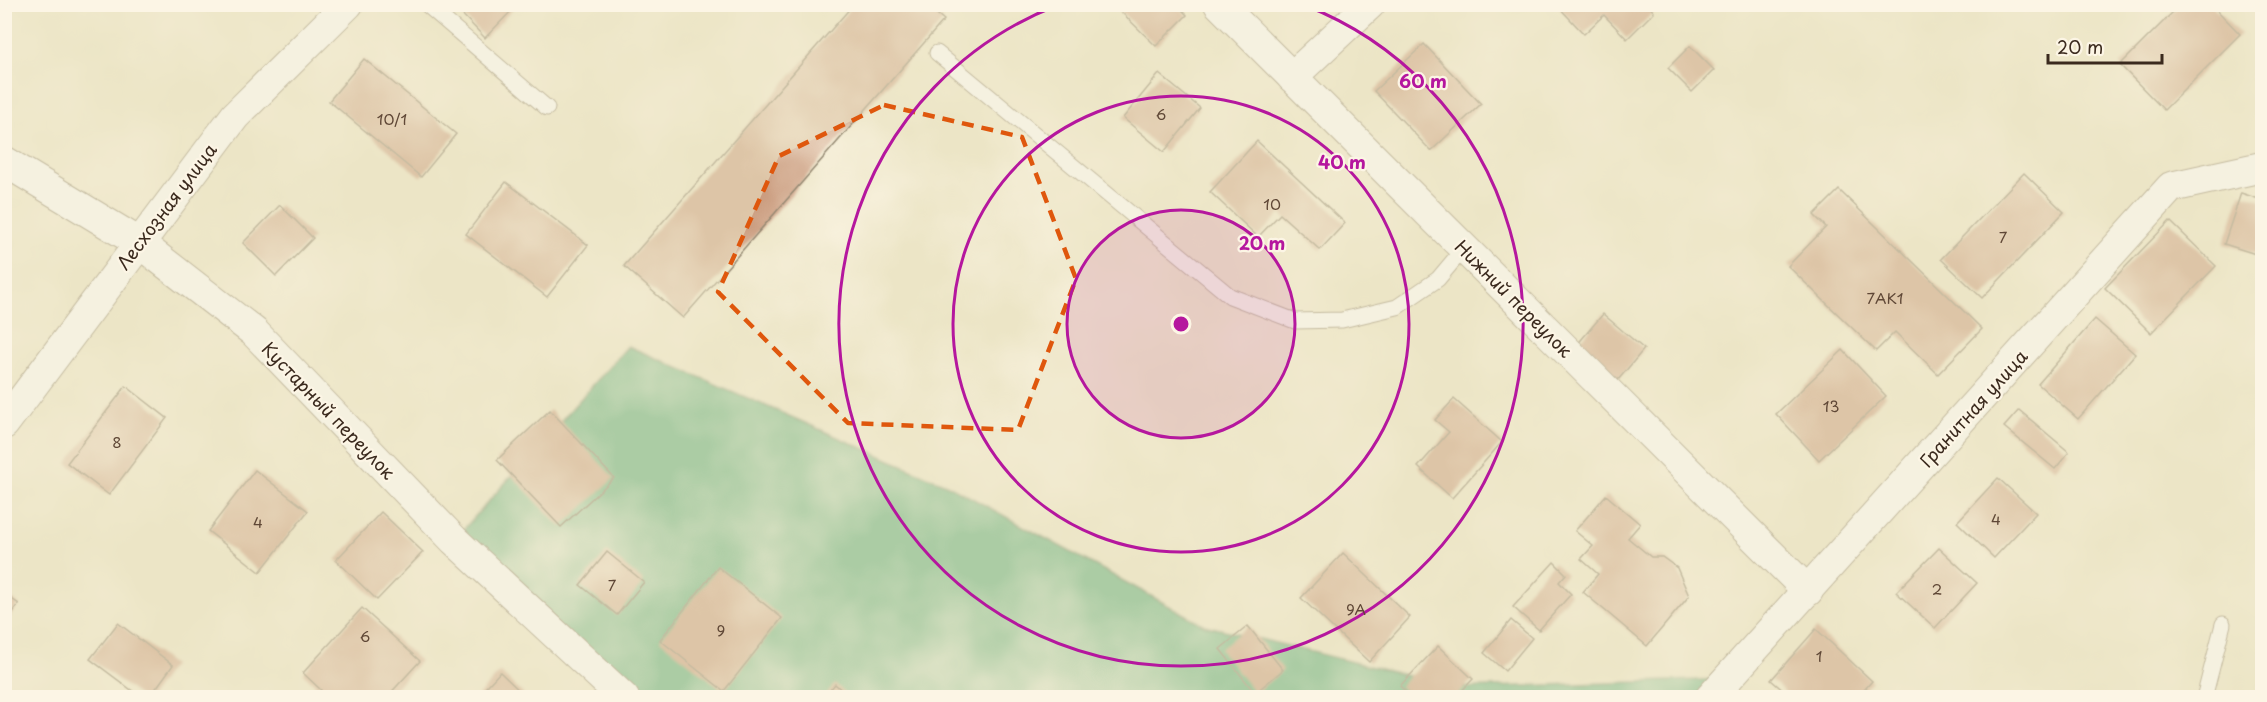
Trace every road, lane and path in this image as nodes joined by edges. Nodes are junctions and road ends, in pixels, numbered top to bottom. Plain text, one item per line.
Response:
1 (348, 4) edge
2 (426, 4) edge
3 (1220, 4) edge
4 (1370, 4) edge
5 (937, 53) dead end
6 (1292, 76) junction
7 (547, 108) dead end
8 (4, 161) edge
9 (2262, 167) edge
10 (138, 242) junction
11 (1464, 248) junction
12 (4, 424) edge
13 (1808, 591) junction
14 (2223, 624) dead end
15 (624, 698) edge
16 (1710, 698) edge
17 (2205, 698) edge

1 - 10 street, Лесхозная улица
2 - 7 lane
3 - 6 street, Нижний переулок
4 - 6 street
5 - 11 lane
6 - 11 street, Нижний переулок
8 - 10 street, Кустарный переулок
9 - 13 street, Гранитная улица
10 - 12 street, Лесхозная улица
10 - 15 street, Кустарный переулок
11 - 13 street, Нижний переулок
13 - 16 street, Гранитная улица
14 - 17 lane

